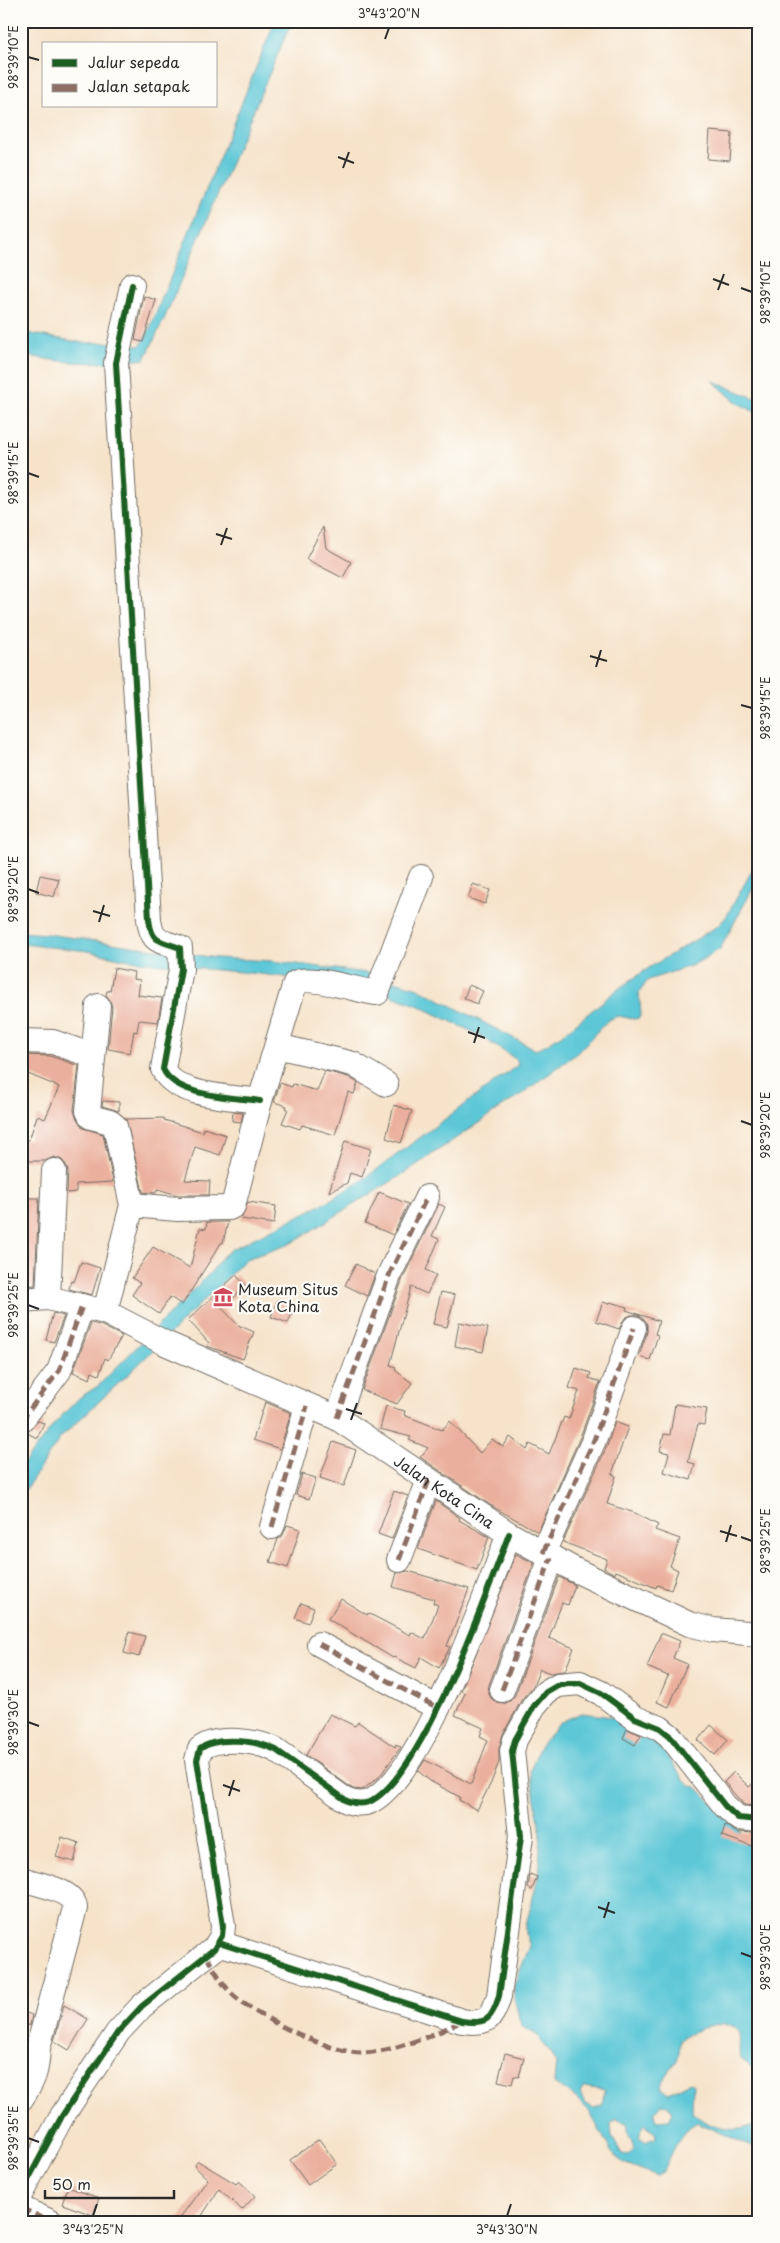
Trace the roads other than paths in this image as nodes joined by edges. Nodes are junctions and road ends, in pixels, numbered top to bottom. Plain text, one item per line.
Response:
1 (132, 285) dead end
2 (422, 877) dead end
3 (98, 1006) dead end
4 (21, 1041) edge
5 (277, 1046) junction
6 (93, 1056) junction
7 (386, 1084) dead end
8 (260, 1100) junction
9 (54, 1171) dead end
10 (427, 1197) dead end
11 (132, 1205) junction
12 (48, 1298) junction
13 (21, 1300) edge
14 (82, 1306) junction
15 (105, 1312) junction
16 (634, 1328) dead end
17 (307, 1406) junction
18 (337, 1418) junction
19 (21, 1421) edge
20 (429, 1480) junction
21 (272, 1527) dead end
22 (509, 1534) junction
23 (547, 1555) junction
24 (399, 1560) dead end
25 (759, 1634) edge
26 (319, 1644) dead end
27 (502, 1690) dead end
28 (438, 1708) junction
29 (759, 1820) edge
30 (21, 1879) edge
31 (219, 1943) junction
32 (30, 2044) edge
33 (21, 2099) edge
34 (21, 2193) edge
35 (21, 2208) edge
36 (51, 2222) edge

1 - 8 street
2 - 5 street
3 - 6 street
4 - 6 street
5 - 7 street
5 - 8 street
6 - 11 street
8 - 11 street
9 - 12 street
10 - 18 street
11 - 15 street
12 - 13 street, Jalan Kota Cina
12 - 14 street, Jalan Kota Cina
14 - 15 street, Jalan Kota Cina
14 - 19 street
15 - 17 street, Jalan Kota Cina
16 - 23 street
17 - 18 street, Jalan Kota Cina
17 - 21 street
18 - 20 street, Jalan Kota Cina
20 - 22 street, Jalan Kota Cina
20 - 24 street
22 - 23 street, Jalan Kota Cina
22 - 28 street
23 - 25 street, Jalan Kota Cina
23 - 27 street
26 - 28 street
28 - 31 street
29 - 31 street
30 - 32 street
31 - 34 street
32 - 33 street
35 - 36 street

